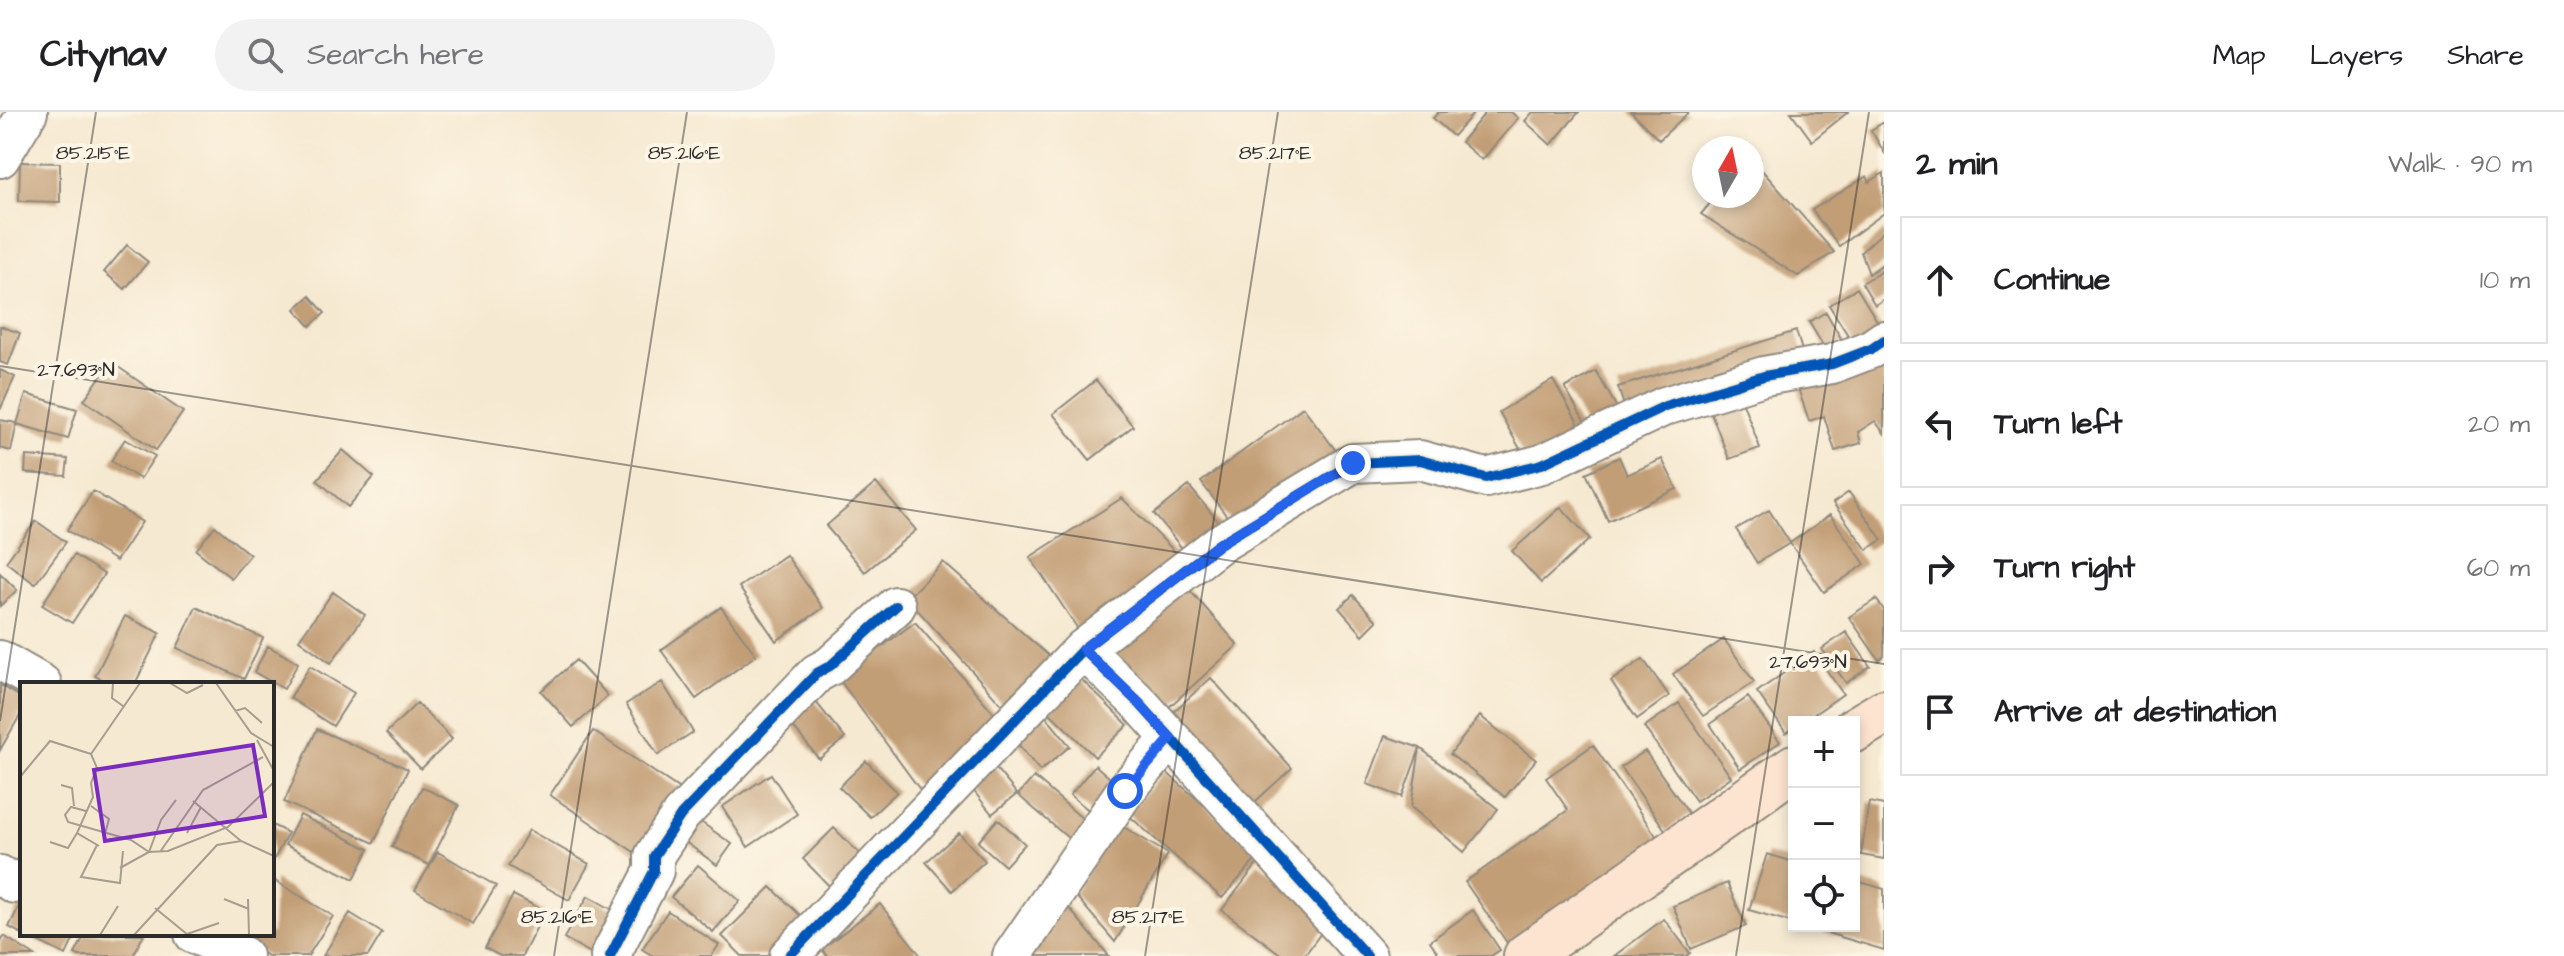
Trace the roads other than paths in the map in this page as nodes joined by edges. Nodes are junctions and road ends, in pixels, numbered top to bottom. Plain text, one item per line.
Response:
1 (28, 112) edge
2 (0, 158) edge
3 (1884, 340) edge
4 (896, 606) dead end
5 (1083, 649) junction
6 (0, 660) edge
7 (38, 682) edge
8 (1884, 712) edge
9 (1860, 726) edge
10 (1171, 738) junction
11 (1788, 771) edge
12 (198, 936) edge
13 (243, 956) edge
14 (610, 956) edge
15 (789, 956) edge
16 (1012, 956) edge
17 (1367, 956) edge
18 (1526, 956) edge

1 - 2 street
3 - 5 street
4 - 14 street
5 - 10 street
5 - 15 street
6 - 7 street
8 - 9 street
10 - 16 street
10 - 17 street
11 - 18 street
12 - 13 street

